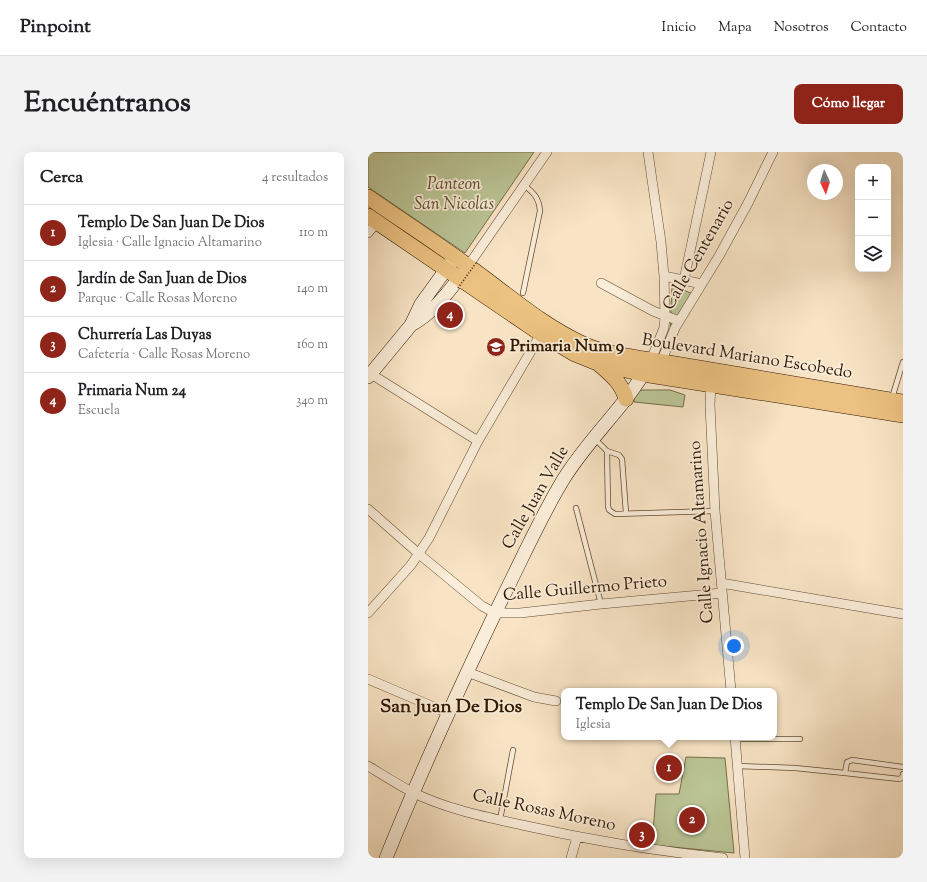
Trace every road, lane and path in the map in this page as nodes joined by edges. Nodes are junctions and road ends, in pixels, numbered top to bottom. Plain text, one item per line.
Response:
1 (546, 152) edge
2 (648, 152) edge
3 (711, 152) edge
4 (773, 152) edge
5 (524, 184) junction
6 (368, 198) edge
7 (371, 223) edge
8 (455, 257) junction
9 (472, 265) junction
10 (446, 270) junction
11 (664, 276) junction
12 (684, 280) junction
13 (458, 283) junction
14 (601, 283) dead end
15 (702, 284) junction
16 (523, 293) dead end
17 (665, 317) junction
18 (679, 321) junction
19 (411, 325) junction
20 (541, 334) junction
21 (656, 361) junction
22 (903, 362) edge
23 (600, 364) junction
24 (649, 375) junction
25 (370, 376) edge
26 (712, 377) junction
27 (626, 399) junction
28 (897, 401) edge
29 (903, 415) edge
30 (593, 438) junction
31 (478, 441) junction
32 (607, 451) junction
33 (576, 508) dead end
34 (368, 509) edge
35 (714, 511) junction
36 (626, 513) junction
37 (419, 554) junction
38 (721, 582) junction
39 (722, 593) junction
40 (600, 604) junction
41 (368, 613) edge
42 (495, 613) junction
43 (903, 614) edge
44 (467, 672) junction
45 (368, 679) edge
46 (731, 688) edge
47 (556, 701) dead end
48 (448, 713) junction
49 (777, 739) edge
50 (800, 739) dead end
51 (735, 740) edge
52 (513, 750) dead end
53 (368, 766) edge
54 (737, 766) junction
55 (903, 767) edge
56 (844, 773) junction
57 (903, 774) edge
58 (412, 792) junction
59 (500, 820) junction
60 (577, 837) junction
61 (660, 855) edge
62 (386, 858) edge
63 (571, 858) edge
64 (722, 858) edge
65 (745, 858) edge

1 - 5 street
2 - 11 street, Calle Juan Valle
3 - 12 street
4 - 15 street, Calle Centenario
5 - 9 street
5 - 16 lane
6 - 8 main road, Boulevard Mariano Escobedo
7 - 10 main road, Boulevard Mariano Escobedo
8 - 9 main road, Boulevard Mariano Escobedo
8 - 10 street
9 - 13 street
9 - 13 path, bridge
9 - 21 main road, Boulevard Mariano Escobedo
10 - 13 main road, Boulevard Mariano Escobedo
10 - 19 street
11 - 12 street
11 - 17 street, Calle Juan Valle
12 - 15 street
13 - 19 street
13 - 20 main road, Boulevard Mariano Escobedo
14 - 17 street
15 - 18 street, Calle Centenario
17 - 18 street
17 - 21 street, Calle Juan Valle
18 - 21 street, Calle Centenario
19 - 25 street
20 - 23 main road, Boulevard Mariano Escobedo
20 - 31 street
21 - 24 street, Calle Juan Valle
21 - 26 main road, Boulevard Mariano Escobedo
22 - 28 lane
23 - 24 main road, Boulevard Mariano Escobedo
23 - 27 main road
24 - 26 main road, Boulevard Mariano Escobedo
24 - 27 street, Calle Juan Valle
25 - 31 street
26 - 28 main road, Boulevard Mariano Escobedo
26 - 29 main road, Boulevard Mariano Escobedo
26 - 35 street, Calle Ignacio Altamarino
27 - 30 street, Calle Juan Valle
30 - 32 lane
30 - 42 street, Calle Juan Valle
31 - 37 street
32 - 36 lane
32 - 36 lane
33 - 40 lane
34 - 37 street, Calle Guillermo Prieto
35 - 36 lane
35 - 38 street, Calle Ignacio Altamarino
37 - 41 street
37 - 42 street, Calle Guillermo Prieto
38 - 39 street, Calle Ignacio Altamarino
38 - 43 street
39 - 40 street, Calle Guillermo Prieto
39 - 46 street, Calle Ignacio Altamarino
40 - 42 street, Calle Guillermo Prieto
42 - 44 street, Calle Juan Valle
44 - 47 street
44 - 48 street, Calle Juan Valle
45 - 48 street
48 - 58 street, Calle Juan Valle
49 - 50 lane
51 - 54 street
52 - 59 lane
53 - 58 street, Calle Rosas Moreno
54 - 56 lane
54 - 65 street
55 - 56 lane
56 - 57 lane
58 - 59 street, Calle Rosas Moreno
58 - 62 street, Calle Juan Valle
59 - 60 street, Calle Rosas Moreno
60 - 61 street, Calle Rosas Moreno
60 - 63 street
61 - 64 street, Calle Rosas Moreno

